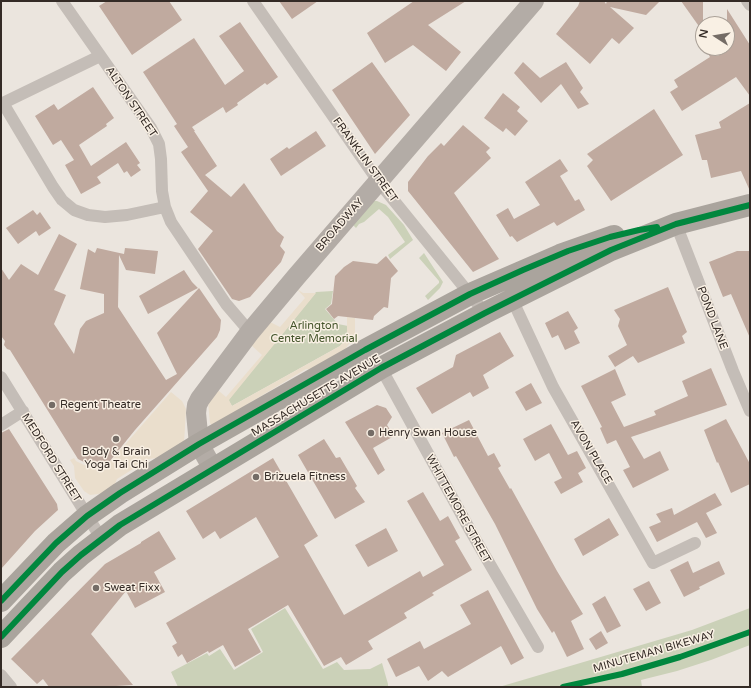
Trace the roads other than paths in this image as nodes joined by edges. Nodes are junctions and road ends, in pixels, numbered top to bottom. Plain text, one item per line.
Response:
1 (62, 1) edge
2 (254, 1) edge
3 (534, 1) edge
4 (747, 1) edge
5 (750, 5) edge
6 (100, 56) junction
7 (2, 104) edge
8 (378, 181) junction
9 (750, 205) edge
10 (165, 207) junction
11 (676, 224) junction
12 (470, 294) junction
13 (512, 299) junction
14 (485, 313) junction
15 (250, 332) junction
16 (381, 368) junction
17 (1, 377) edge
18 (23, 411) junction
19 (750, 411) edge
20 (1, 425) edge
21 (199, 444) junction
22 (213, 469) junction
23 (87, 516) junction
24 (101, 538) junction
25 (694, 544) dead end
26 (1, 601) edge
27 (1, 637) edge
28 (538, 647) dead end
29 (1, 675) edge
30 (11, 687) edge

1 - 6 street, ALTON STREET
2 - 8 street, FRANKLIN STREET
3 - 8 main road, BROADWAY
4 - 5 street
6 - 7 street
6 - 10 street, ALTON STREET
7 - 10 street
8 - 12 street, FRANKLIN STREET
8 - 15 main road, BROADWAY
9 - 11 highway, MASSACHUSETTS AVENUE
10 - 15 street, ALTON STREET
11 - 12 highway, MASSACHUSETTS AVENUE
11 - 13 highway, MASSACHUSETTS AVENUE
11 - 19 street, POND LANE
12 - 14 street, FRANKLIN STREET
12 - 21 highway, MASSACHUSETTS AVENUE
13 - 14 highway, MASSACHUSETTS AVENUE
13 - 25 street, AVON PLACE
14 - 16 highway, MASSACHUSETTS AVENUE
15 - 21 main road, BROADWAY
16 - 22 highway, MASSACHUSETTS AVENUE
16 - 28 street, WHITTEMORE STREET
17 - 18 street, MEDFORD STREET
18 - 20 street
18 - 23 street, MEDFORD STREET
21 - 22 main road, BROADWAY
21 - 23 highway, MASSACHUSETTS AVENUE
22 - 24 highway, MASSACHUSETTS AVENUE
23 - 24 street, MEDFORD STREET
23 - 26 highway, MASSACHUSETTS AVENUE
24 - 27 highway, MASSACHUSETTS AVENUE
29 - 30 street

